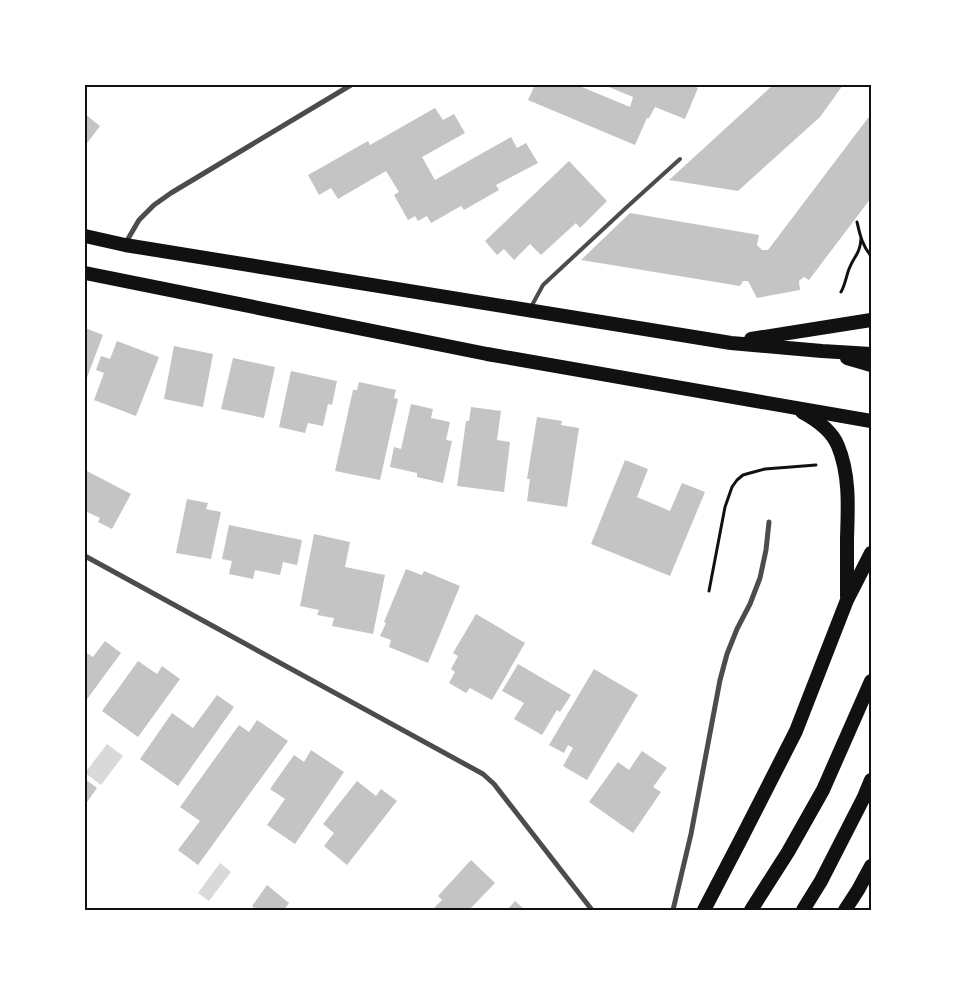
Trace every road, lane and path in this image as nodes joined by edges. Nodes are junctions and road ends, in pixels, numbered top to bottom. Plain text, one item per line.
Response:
1 (351, 85) edge
2 (680, 159) dead end
3 (857, 222) dead end
4 (85, 236) edge
5 (861, 239) junction
6 (125, 245) junction
7 (871, 256) edge
8 (85, 273) edge
9 (841, 292) dead end
10 (529, 311) junction
11 (871, 320) edge
12 (731, 343) junction
13 (822, 352) junction
14 (871, 354) edge
15 (871, 365) edge
16 (788, 406) junction
17 (831, 415) junction
18 (871, 415) edge
19 (871, 422) edge
20 (816, 465) dead end
21 (769, 522) dead end
22 (871, 553) edge
23 (85, 556) edge
24 (709, 591) dead end
25 (847, 600) junction
26 (871, 681) edge
27 (871, 780) edge
28 (871, 866) edge
29 (592, 910) edge
30 (673, 910) edge
31 (704, 910) edge
32 (751, 910) edge
33 (803, 910) edge
34 (845, 910) edge

1 - 6 street
2 - 10 lane
3 - 5 path
4 - 6 highway
5 - 7 path
5 - 9 path
6 - 10 highway
8 - 16 highway
10 - 12 highway
11 - 12 highway
12 - 13 highway
13 - 14 highway
13 - 15 highway
16 - 17 highway
16 - 25 highway
17 - 18 highway
17 - 19 highway
20 - 24 path
21 - 30 street
22 - 25 highway
23 - 29 street
25 - 31 highway
26 - 32 highway
27 - 33 highway
28 - 34 highway

